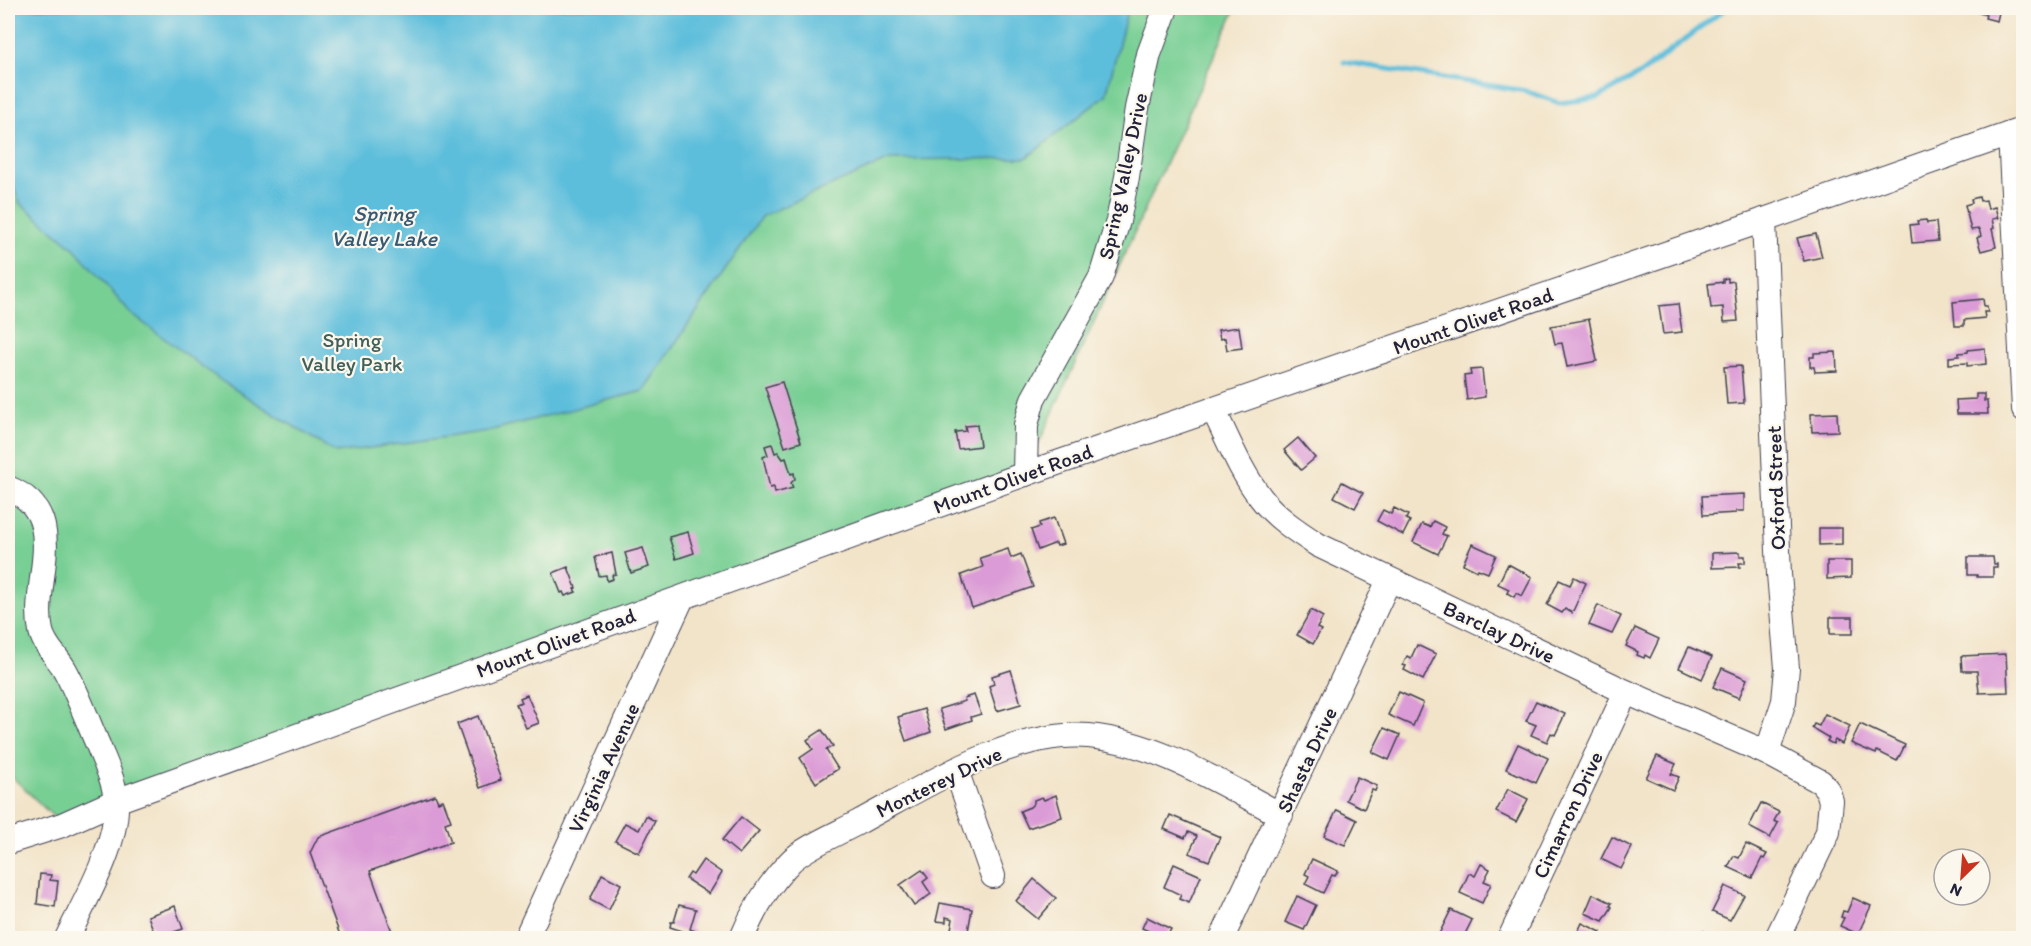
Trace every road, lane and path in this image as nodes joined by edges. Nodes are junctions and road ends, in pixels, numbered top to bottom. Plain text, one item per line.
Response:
1 (1166, 8) edge
2 (2017, 131) edge
3 (1764, 220) junction
4 (1213, 409) junction
5 (2024, 409) edge
6 (1025, 474) junction
7 (8, 488) edge
8 (1389, 580) junction
9 (682, 598) junction
10 (1626, 692) junction
11 (1767, 753) junction
12 (956, 770) junction
13 (116, 801) junction
14 (1281, 815) junction
15 (8, 842) edge
16 (993, 876) dead end
17 (67, 939) edge
18 (526, 939) edge
19 (742, 939) edge
20 (1222, 939) edge
21 (1510, 939) edge
22 (1778, 939) edge

1 - 6 street, Spring Valley Drive
2 - 3 street, Mount Olivet Road
2 - 5 street
3 - 4 street, Mount Olivet Road
3 - 11 street, Oxford Street
4 - 6 street, Mount Olivet Road
4 - 8 street, Barclay Drive
6 - 9 street, Mount Olivet Road
7 - 13 street
8 - 10 street, Barclay Drive
8 - 14 street, Shasta Drive
9 - 13 street, Mount Olivet Road
9 - 18 street, Virginia Avenue
10 - 11 street, Barclay Drive
10 - 21 street, Cimarron Drive
11 - 22 street, Barclay Drive
12 - 14 street, Monterey Drive
12 - 16 street
12 - 19 street, Monterey Drive
13 - 15 street, Mount Olivet Road
13 - 17 street
14 - 20 street, Shasta Drive

